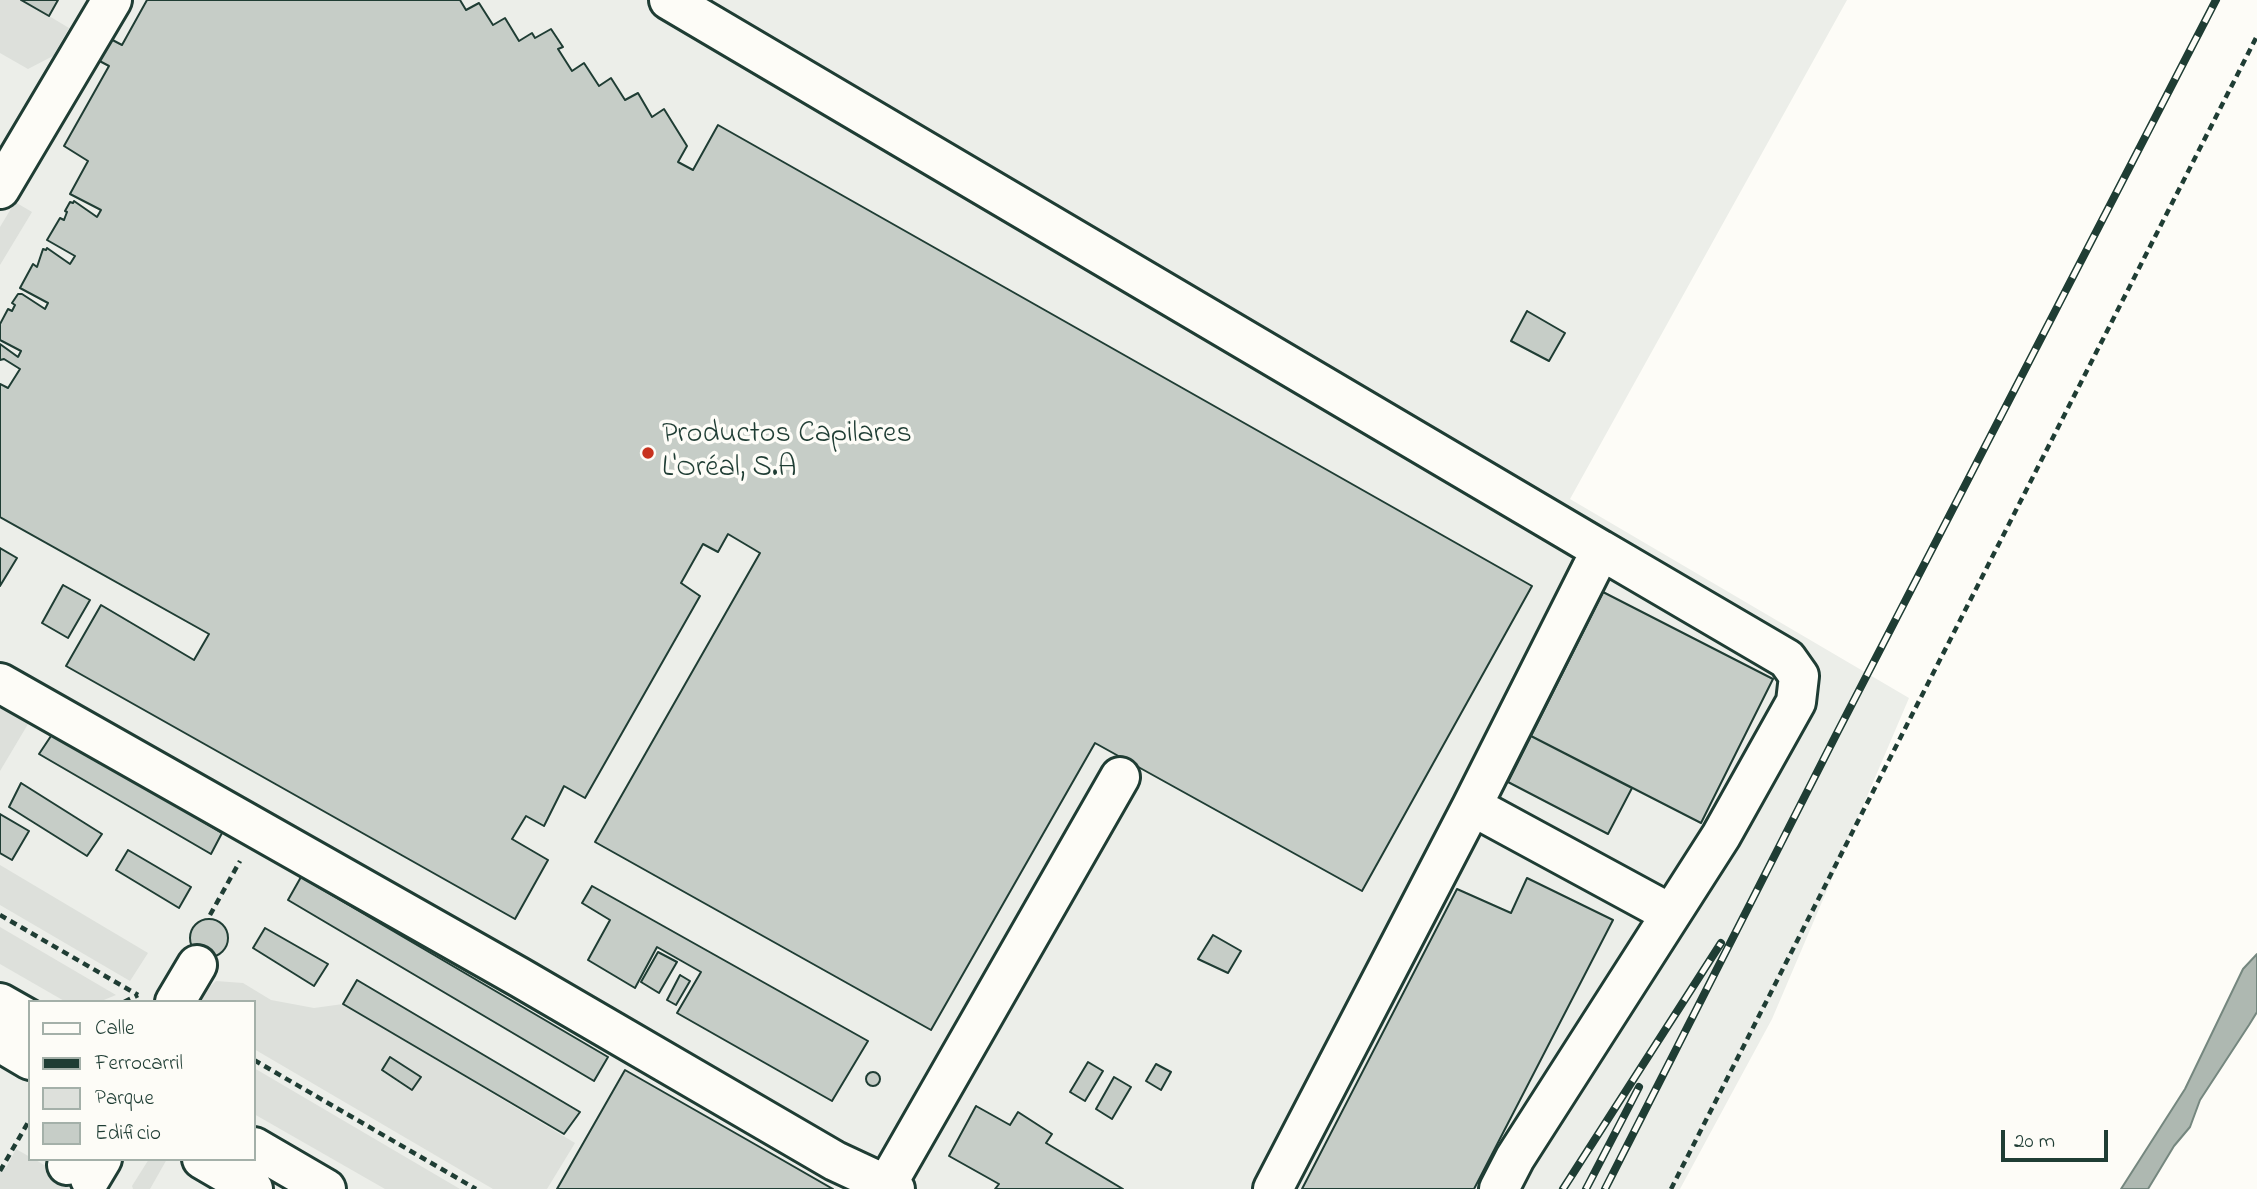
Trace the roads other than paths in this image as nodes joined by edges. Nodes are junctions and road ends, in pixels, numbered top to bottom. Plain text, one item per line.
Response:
1 (111, 0) edge
2 (669, 0) edge
3 (0, 189) edge
4 (1601, 550) junction
5 (0, 683) edge
6 (1120, 777) dead end
7 (1472, 806) junction
8 (1671, 914) junction
9 (197, 965) dead end
10 (160, 1000) edge
11 (0, 1003) edge
12 (28, 1019) edge
13 (0, 1042) edge
14 (28, 1059) edge
15 (256, 1148) edge
16 (205, 1161) edge
17 (891, 1187) edge
18 (253, 1189) edge
19 (326, 1189) edge
20 (1273, 1189) edge
21 (1499, 1189) edge

1 - 3 lane
2 - 4 lane
4 - 7 lane
4 - 8 lane
5 - 17 lane
6 - 17 lane
7 - 8 lane
7 - 20 lane
8 - 21 lane
9 - 10 lane
11 - 12 lane
13 - 14 lane
15 - 19 lane
16 - 18 lane

